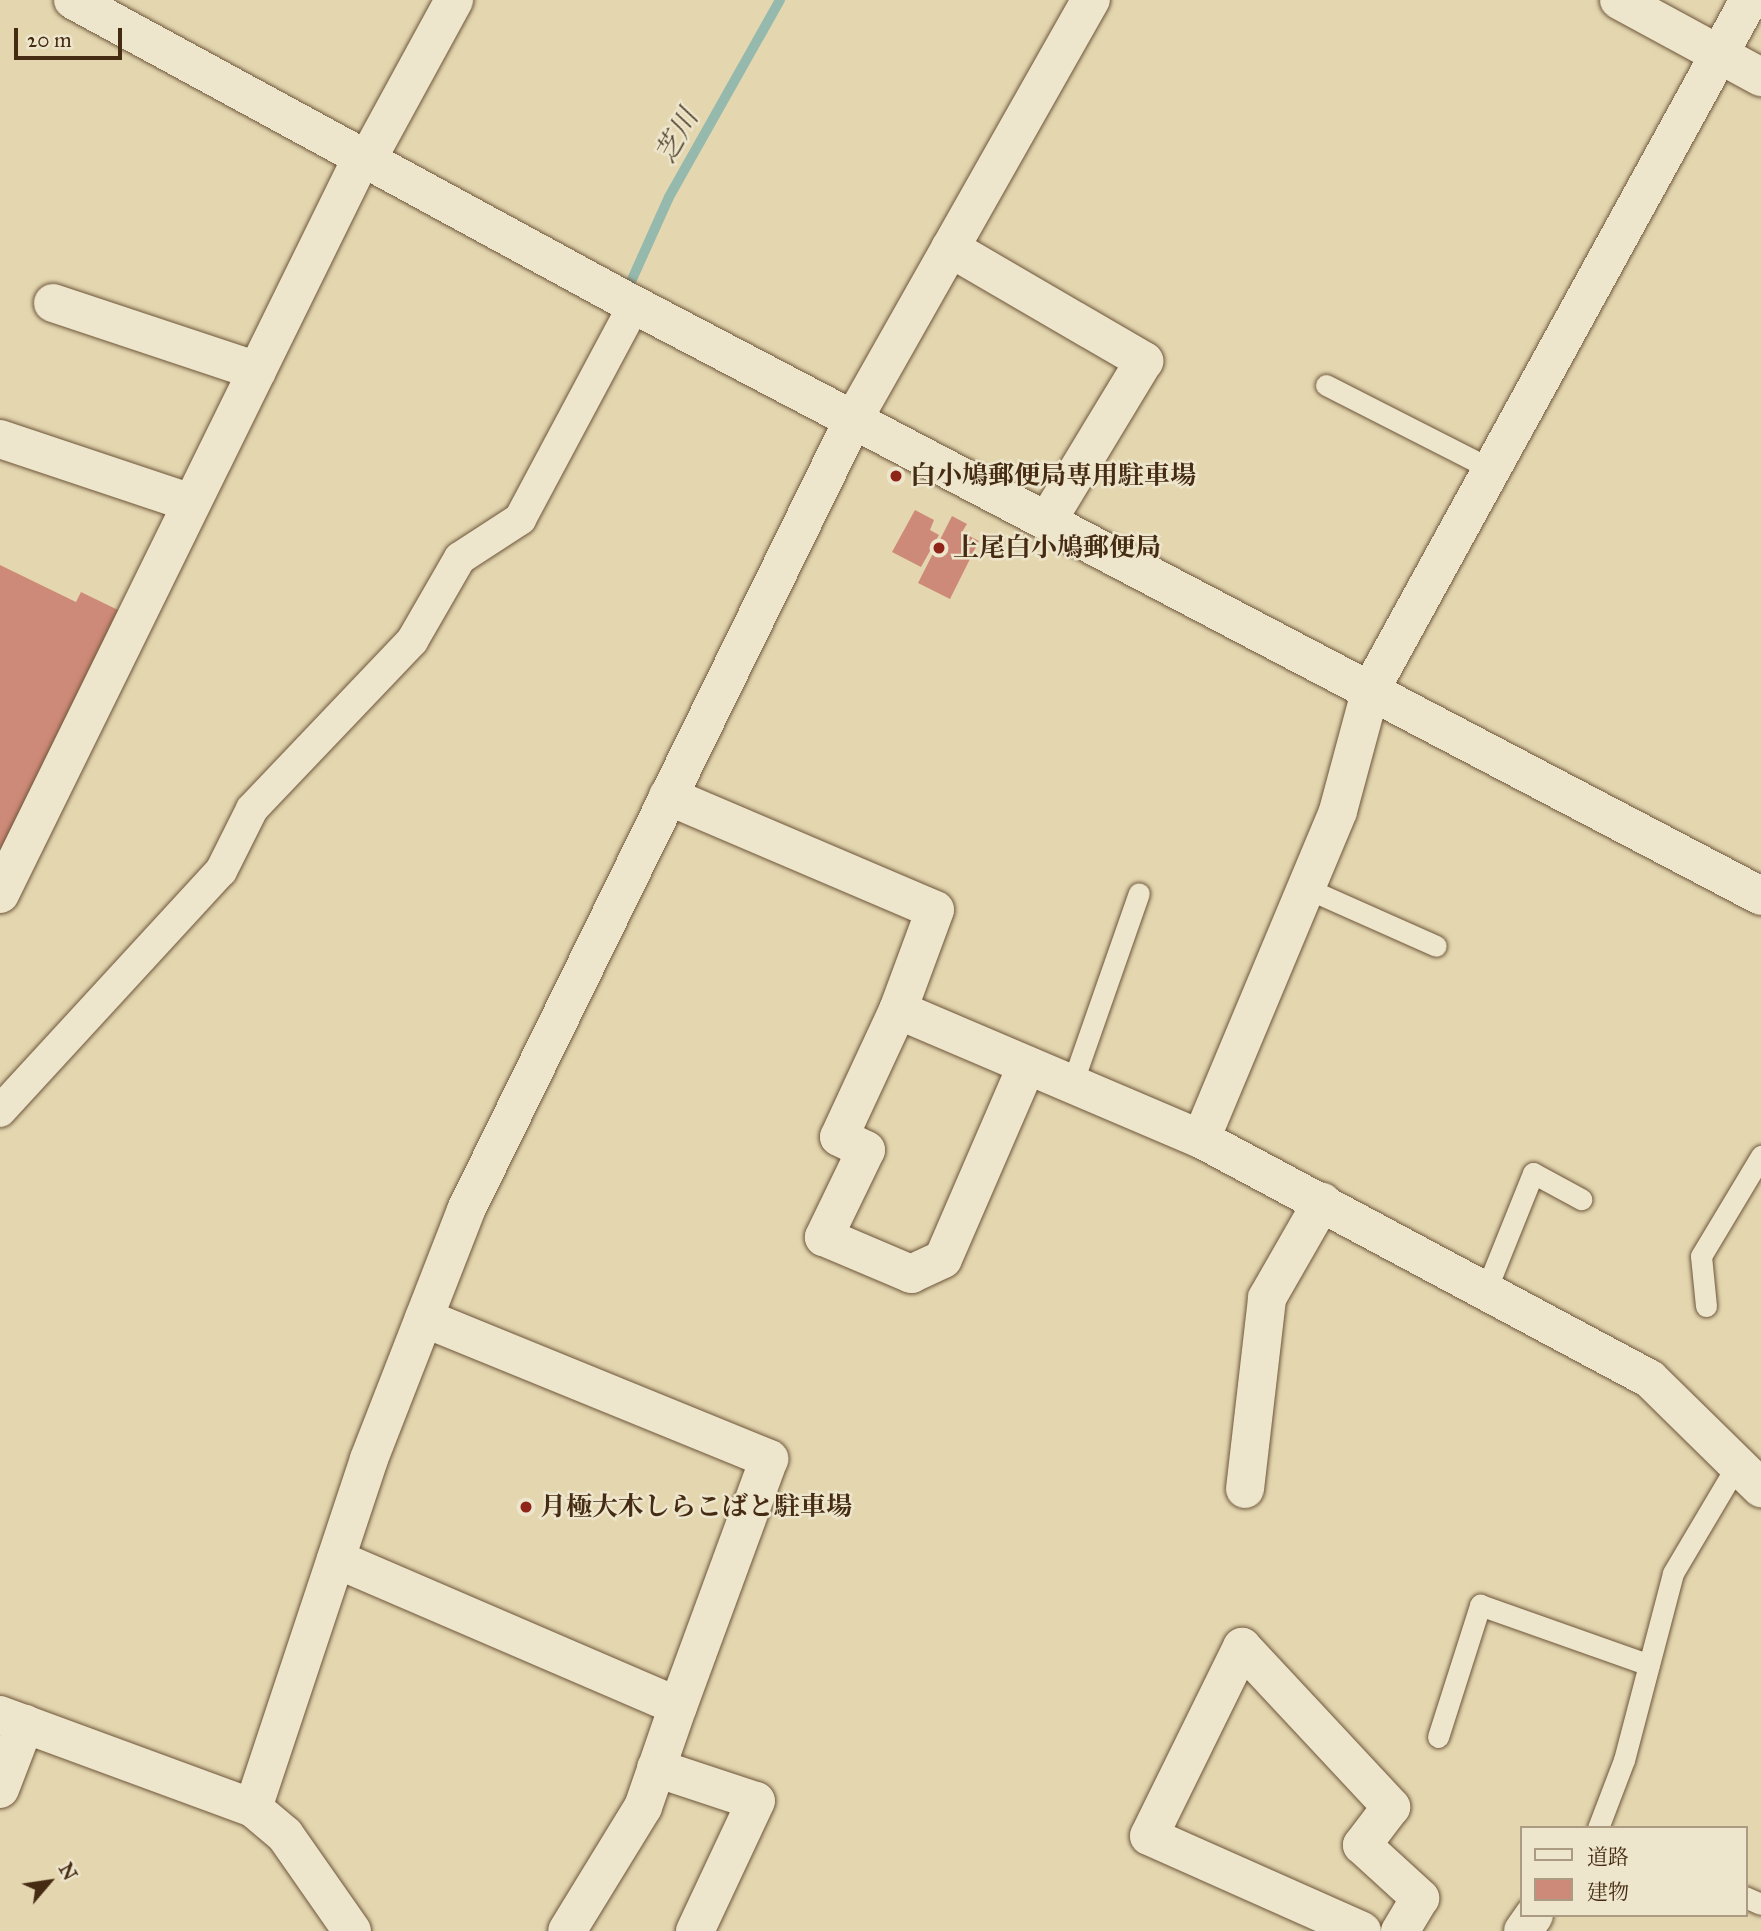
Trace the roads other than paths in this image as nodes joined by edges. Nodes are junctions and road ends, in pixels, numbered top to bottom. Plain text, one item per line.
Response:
1 (73, 0) edge
2 (454, 0) edge
3 (1091, 0) edge
4 (1619, 0) edge
5 (1749, 0) edge
6 (1719, 55) junction
7 (1761, 77) edge
8 (365, 156) junction
9 (950, 248) junction
10 (53, 303) dead end
11 (635, 304) junction
12 (257, 371) junction
13 (1326, 385) dead end
14 (853, 420) junction
15 (0, 439) edge
16 (1491, 469) junction
17 (191, 503) junction
18 (1047, 521) junction
19 (1371, 689) junction
20 (668, 796) junction
21 (1306, 888) junction
22 (1139, 893) dead end
23 (0, 894) edge
24 (1761, 896) edge
25 (1436, 946) dead end
26 (898, 1010) junction
27 (1027, 1065) junction
28 (1072, 1084) junction
29 (0, 1111) edge
30 (1201, 1139) junction
31 (1761, 1156) edge
32 (1581, 1199) dead end
33 (1322, 1202) junction
34 (1486, 1290) junction
35 (1706, 1306) dead end
36 (424, 1318) junction
37 (1749, 1478) edge
38 (1245, 1489) dead end
39 (336, 1559) junction
40 (1649, 1665) junction
41 (678, 1706) junction
42 (12, 1719) edge
43 (1438, 1737) dead end
44 (656, 1768) junction
45 (0, 1789) edge
46 (253, 1808) junction
47 (1599, 1826) edge
48 (352, 1931) edge
49 (566, 1931) edge
50 (695, 1931) edge
51 (1362, 1931) edge
52 (1401, 1931) edge

1 - 8 street
2 - 8 street
3 - 9 street
4 - 6 street
5 - 6 street
6 - 7 street
6 - 16 street
8 - 11 street
8 - 12 street
9 - 14 street
9 - 18 street
10 - 12 street
11 - 14 street
11 - 29 street
12 - 17 street
13 - 16 lane
14 - 18 street
14 - 20 street
15 - 17 street
16 - 19 street
17 - 23 street
18 - 19 street
19 - 21 street
19 - 24 street
20 - 26 street
20 - 36 street
21 - 25 lane
21 - 30 street
22 - 28 lane
26 - 27 street
26 - 27 street
27 - 28 street
28 - 30 street
30 - 33 street
31 - 35 lane
32 - 34 lane
33 - 34 street
33 - 38 street
34 - 37 street
36 - 39 street
36 - 41 street
37 - 40 lane
39 - 41 street
39 - 46 street
40 - 43 lane
40 - 47 lane
41 - 44 street
42 - 45 street
42 - 46 street
44 - 49 street
44 - 50 street
46 - 48 street
51 - 52 street

